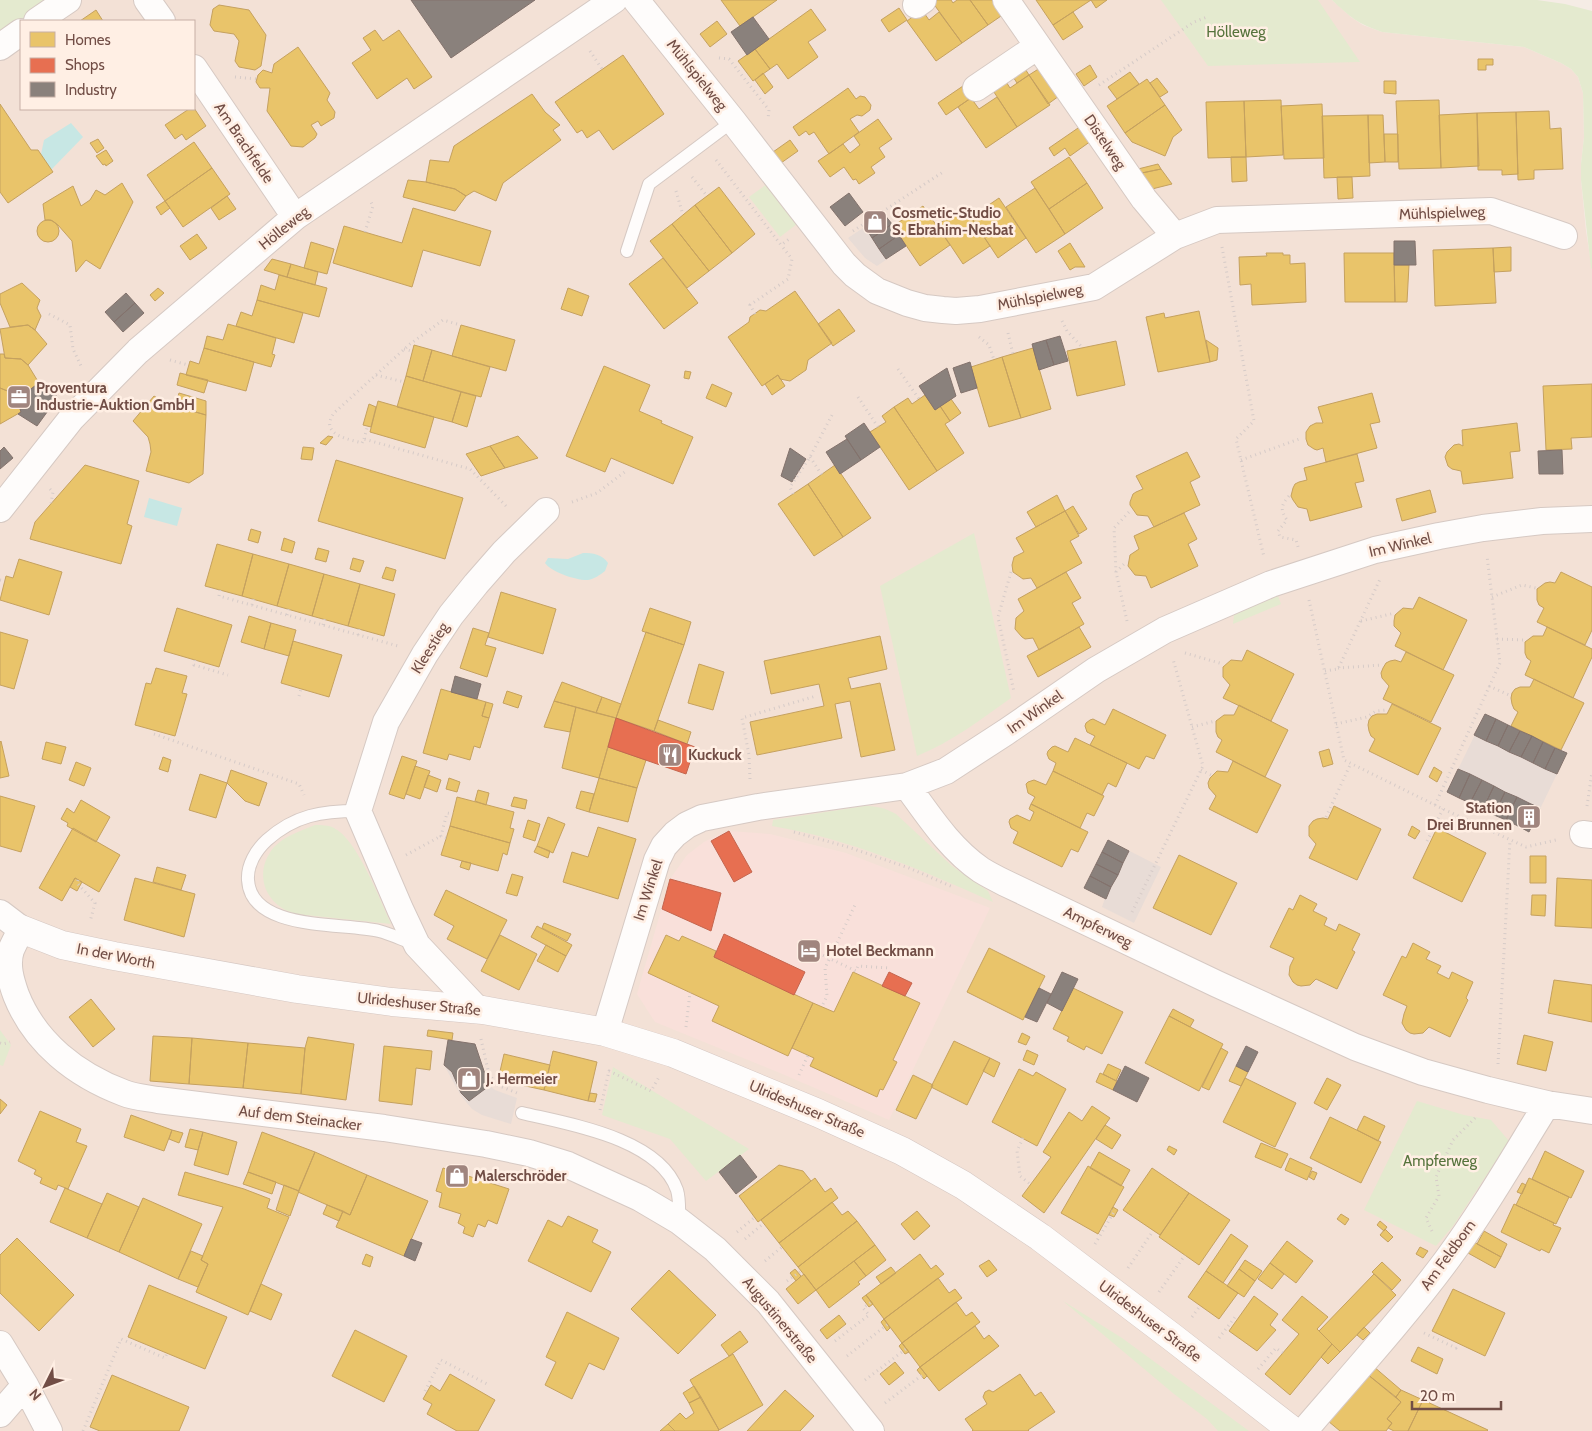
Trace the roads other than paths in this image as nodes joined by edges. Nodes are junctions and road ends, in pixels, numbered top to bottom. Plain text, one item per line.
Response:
1 (68, 0) edge
2 (148, 0) edge
3 (614, 0) edge
4 (636, 0) edge
5 (1006, 0) edge
6 (38, 20) edge
7 (161, 20) edge
8 (20, 33) edge
9 (1038, 46) junction
10 (0, 47) edge
11 (195, 69) edge
12 (976, 88) dead end
13 (733, 121) junction
14 (295, 218) junction
15 (1175, 236) junction
16 (1564, 236) dead end
17 (626, 252) dead end
18 (0, 509) edge
19 (1592, 519) edge
20 (537, 520) road end
21 (907, 786) junction
22 (358, 811) junction
23 (0, 913) edge
24 (21, 929) junction
25 (417, 944) junction
26 (240, 978) joint
27 (478, 1010) junction
28 (606, 1032) junction
29 (1547, 1104) junction
30 (1592, 1112) edge
31 (522, 1114) road end
32 (679, 1221) junction
33 (0, 1344) edge
34 (25, 1385) junction
35 (0, 1414) edge
36 (867, 1426) edge
37 (48, 1431) edge
38 (1293, 1431) edge
39 (1304, 1431) edge

1 - 6 street
2 - 7 street
3 - 14 street, Hölleweg
4 - 13 street, Mühlspielweg
5 - 9 street, Distelweg
8 - 10 street
9 - 12 street
9 - 15 street, Distelweg
11 - 14 street, Am Brachfelde
13 - 15 street, Mühlspielweg
13 - 17 lane
14 - 18 street, Hölleweg
15 - 16 street, Mühlspielweg
19 - 21 street, Im Winkel
20 - 22 street, Kleestieg
21 - 28 street, Im Winkel
21 - 29 street, Ampferweg
22 - 25 street
22 - 25 lane
23 - 24 street, In der Worth
24 - 26 street, In der Worth
24 - 32 street, Auf dem Steinacker
25 - 27 street
26 - 27 street, Ulrideshuser Straße
27 - 28 street, Ulrideshuser Straße
28 - 38 street, Ulrideshuser Straße
29 - 30 street
29 - 39 street, Am Feldborn
31 - 32 lane
32 - 36 street, Augustinerstraße
33 - 34 street
34 - 35 street
34 - 37 street

